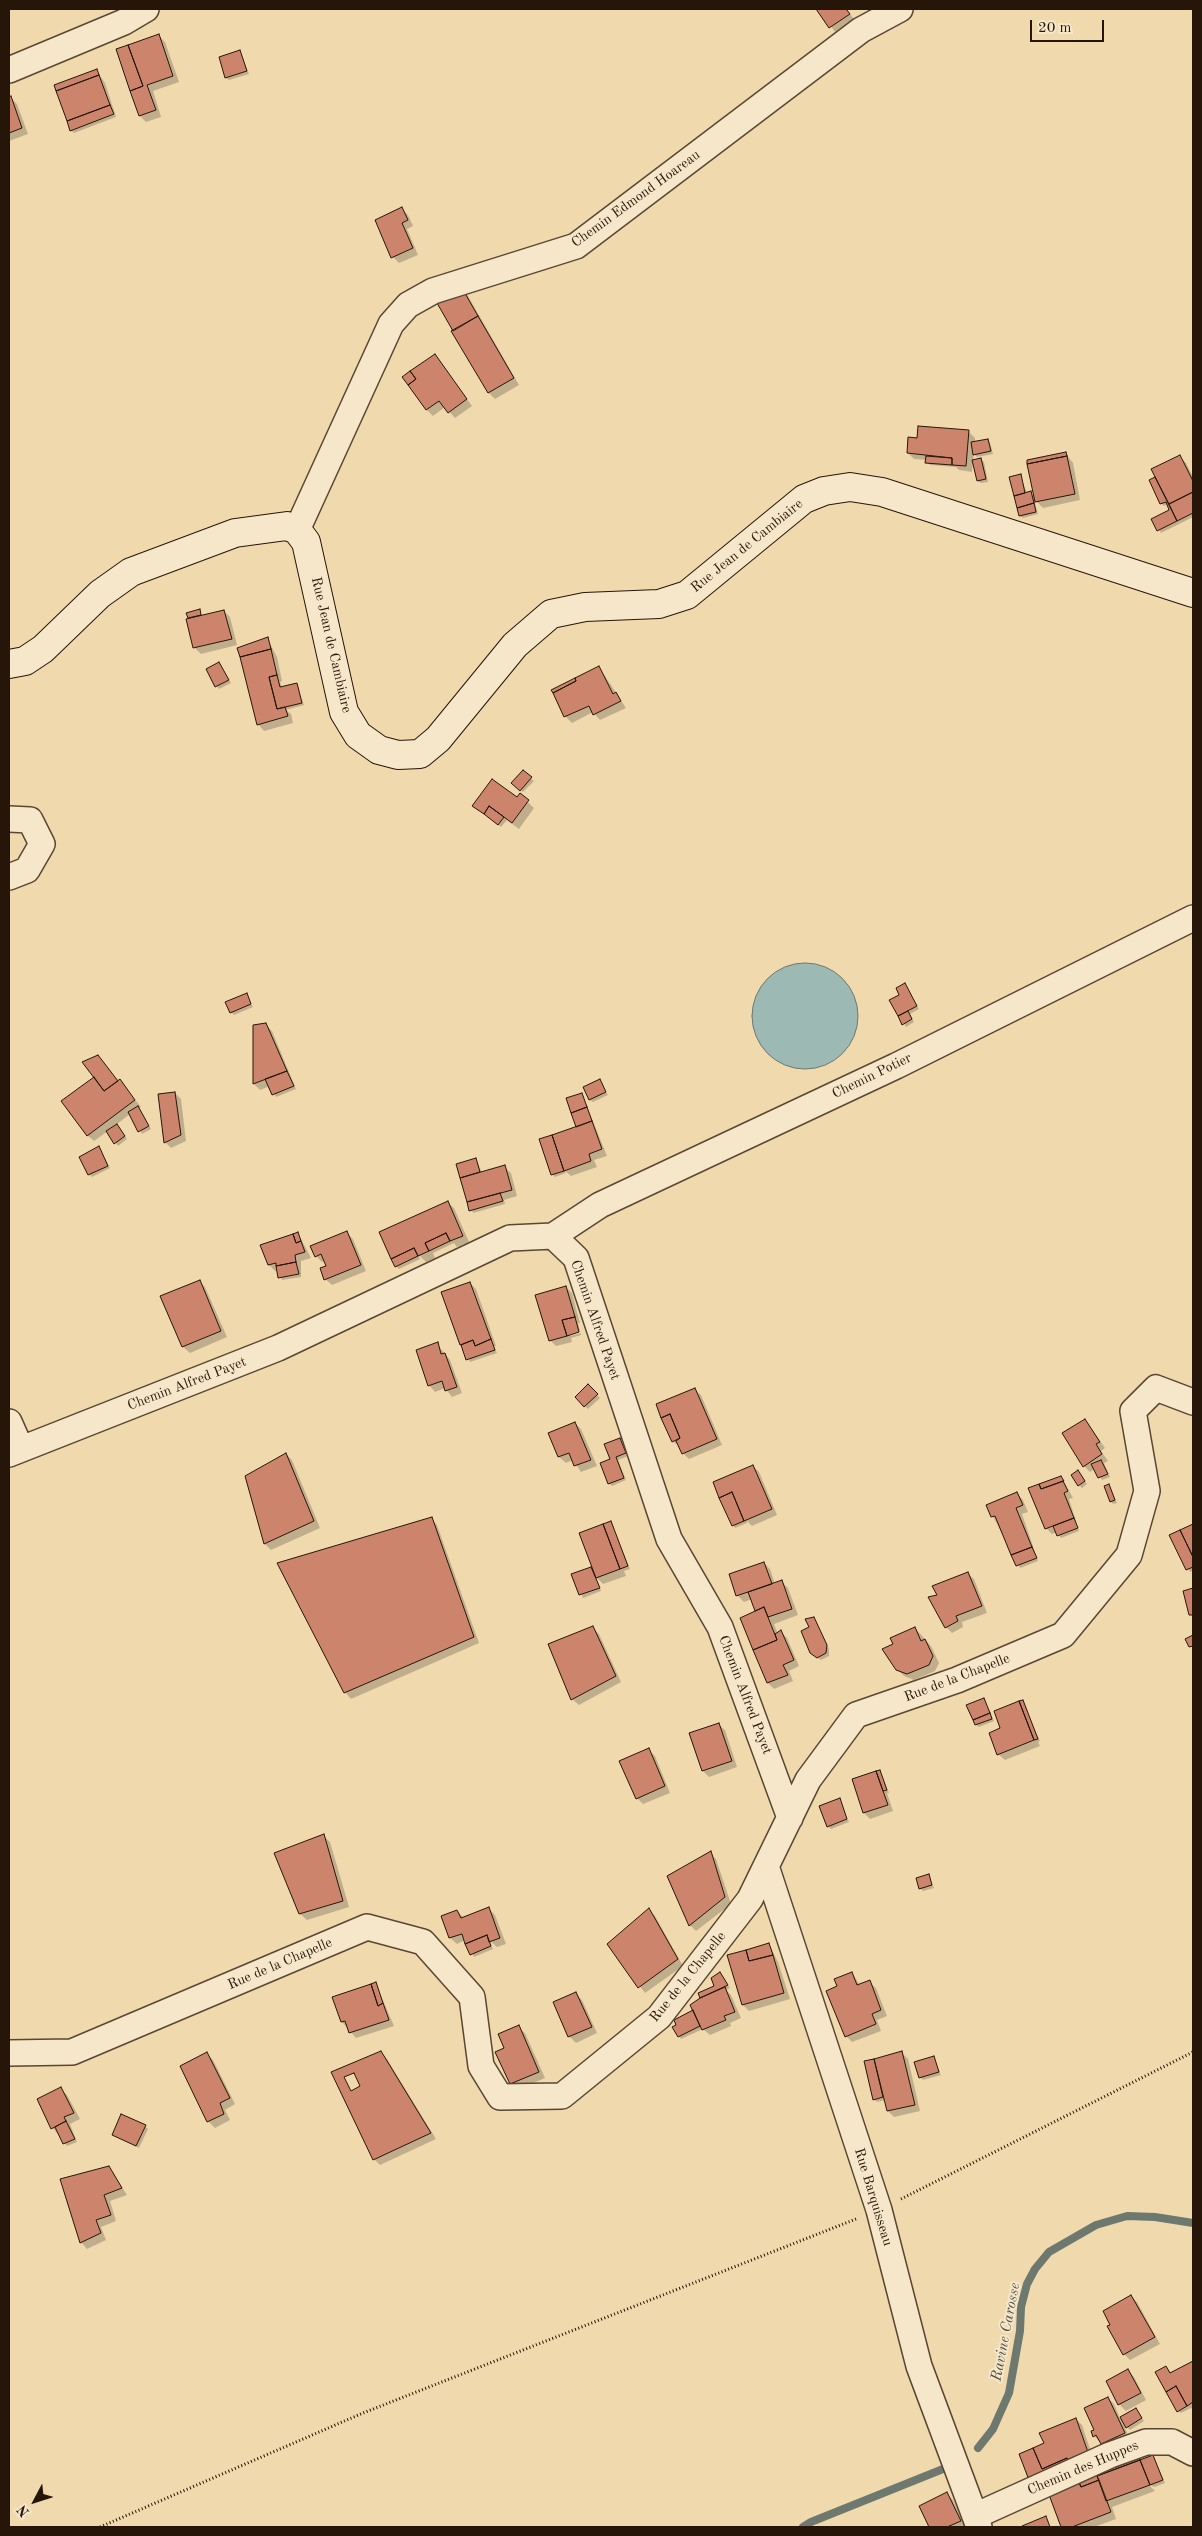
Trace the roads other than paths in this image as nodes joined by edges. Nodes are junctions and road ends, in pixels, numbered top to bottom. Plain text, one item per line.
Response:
1 (146, 9) edge
2 (900, 9) edge
3 (9, 70) edge
4 (298, 530) junction
5 (1193, 593) edge
6 (9, 664) edge
7 (9, 819) edge
8 (9, 876) edge
9 (1193, 918) edge
10 (553, 1236) junction
11 (1193, 1402) edge
12 (9, 1422) edge
13 (15, 1451) edge
14 (790, 1818) junction
15 (766, 1866) junction
16 (9, 2052) edge
17 (1193, 2453) edge
18 (977, 2522) edge

1 - 3 street
2 - 4 street, Chemin Edmond Hoareau
4 - 5 main road, Rue Jean de Cambiaire
4 - 6 main road
7 - 8 street
9 - 10 street, Chemin Potier
10 - 13 street, Chemin Alfred Payet
10 - 14 street, Chemin Alfred Payet
11 - 14 street, Rue de la Chapelle
12 - 13 street
14 - 15 street, Rue de la Chapelle
15 - 16 street, Rue de la Chapelle
15 - 18 street, Rue Barquisseau
17 - 18 street, Chemin des Huppes

